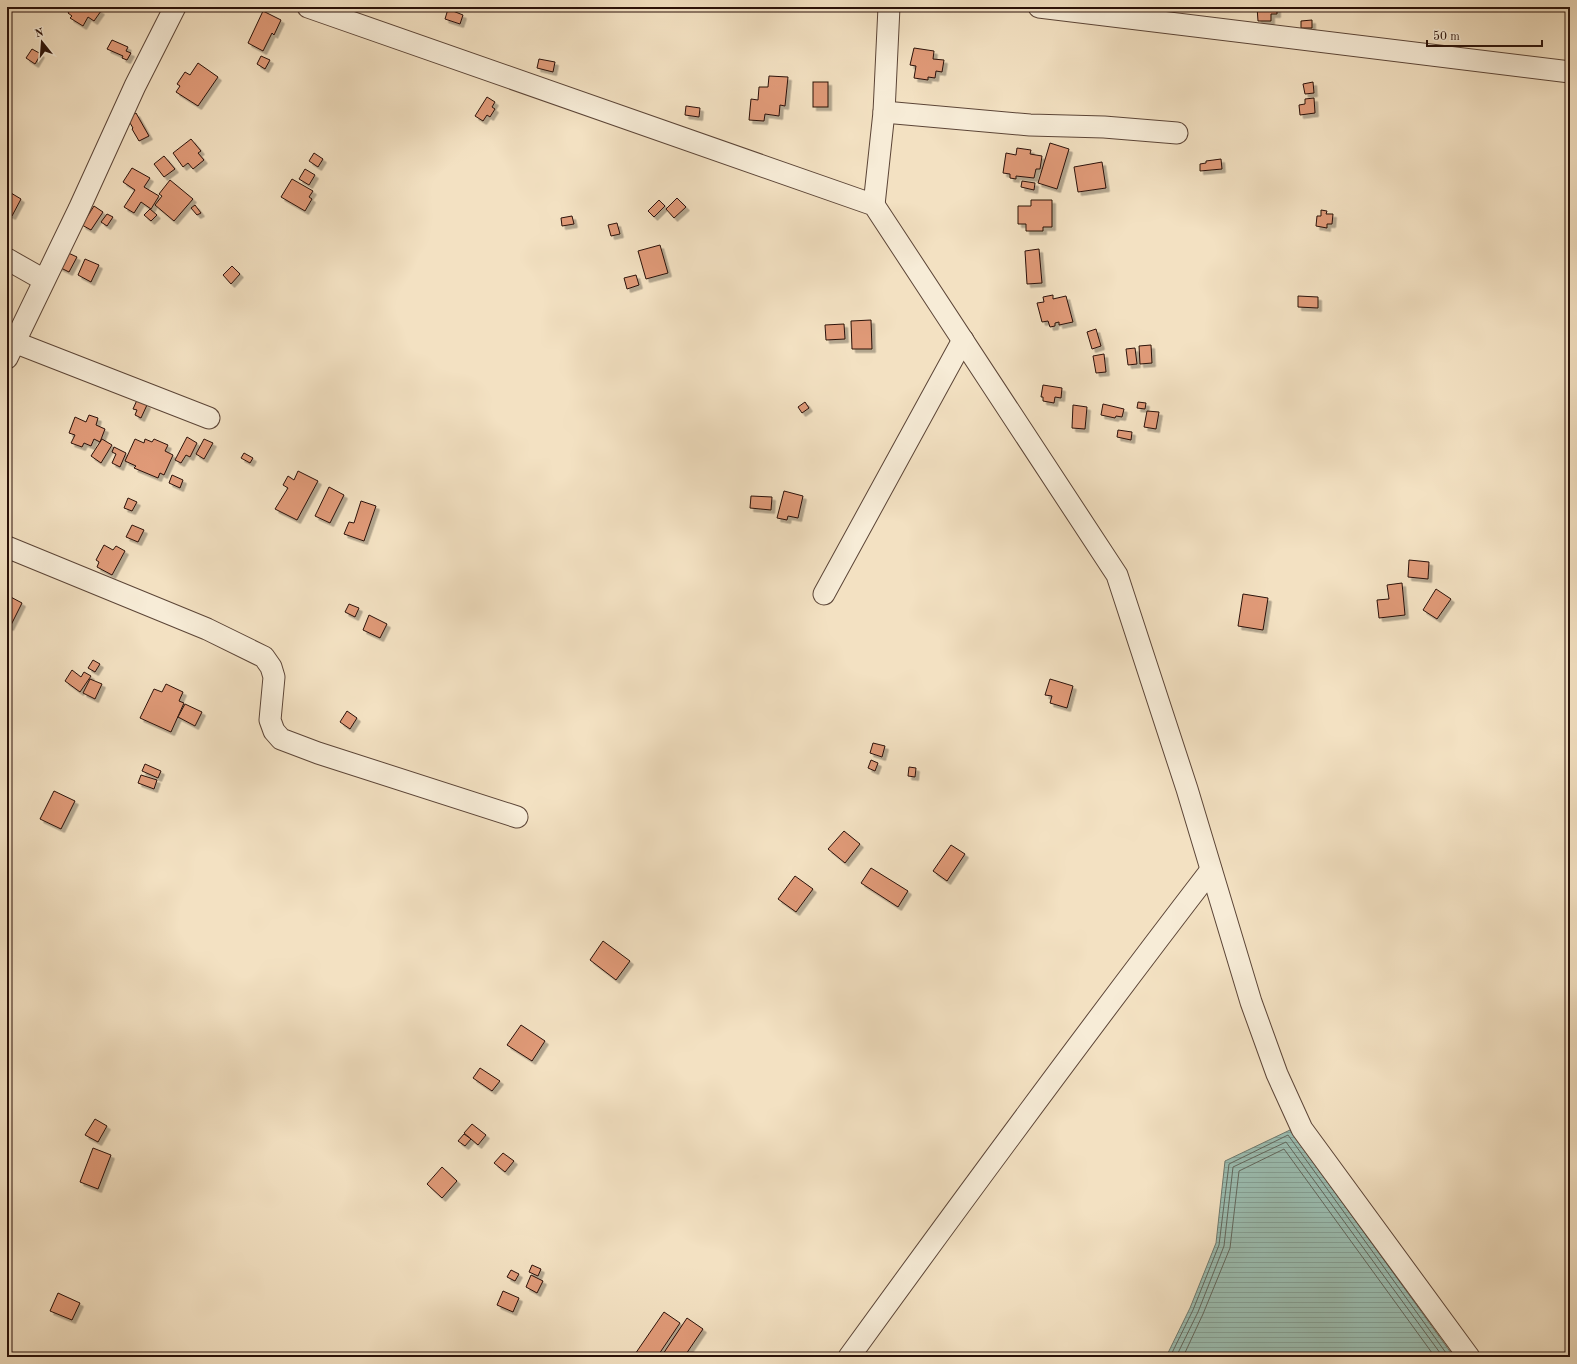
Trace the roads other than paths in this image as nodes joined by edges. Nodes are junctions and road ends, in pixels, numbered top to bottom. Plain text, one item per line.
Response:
1 (175, 7) edge
2 (308, 7) edge
3 (889, 7) edge
4 (1039, 7) edge
5 (1570, 72) edge
6 (884, 112) junction
7 (1176, 133) dead end
8 (874, 205) junction
9 (7, 259) edge
10 (44, 280) junction
11 (963, 340) junction
12 (11, 350) edge
13 (209, 418) dead end
14 (7, 547) edge
15 (824, 594) dead end
16 (517, 817) dead end
17 (1212, 870) junction
18 (849, 1357) edge
19 (1470, 1357) edge

1 - 10 street
2 - 8 street
3 - 6 street
4 - 5 street
6 - 7 street
6 - 8 street
8 - 11 street
9 - 10 street
10 - 12 street
11 - 15 street
11 - 17 street
12 - 13 street
14 - 16 street
17 - 18 street
17 - 19 street

